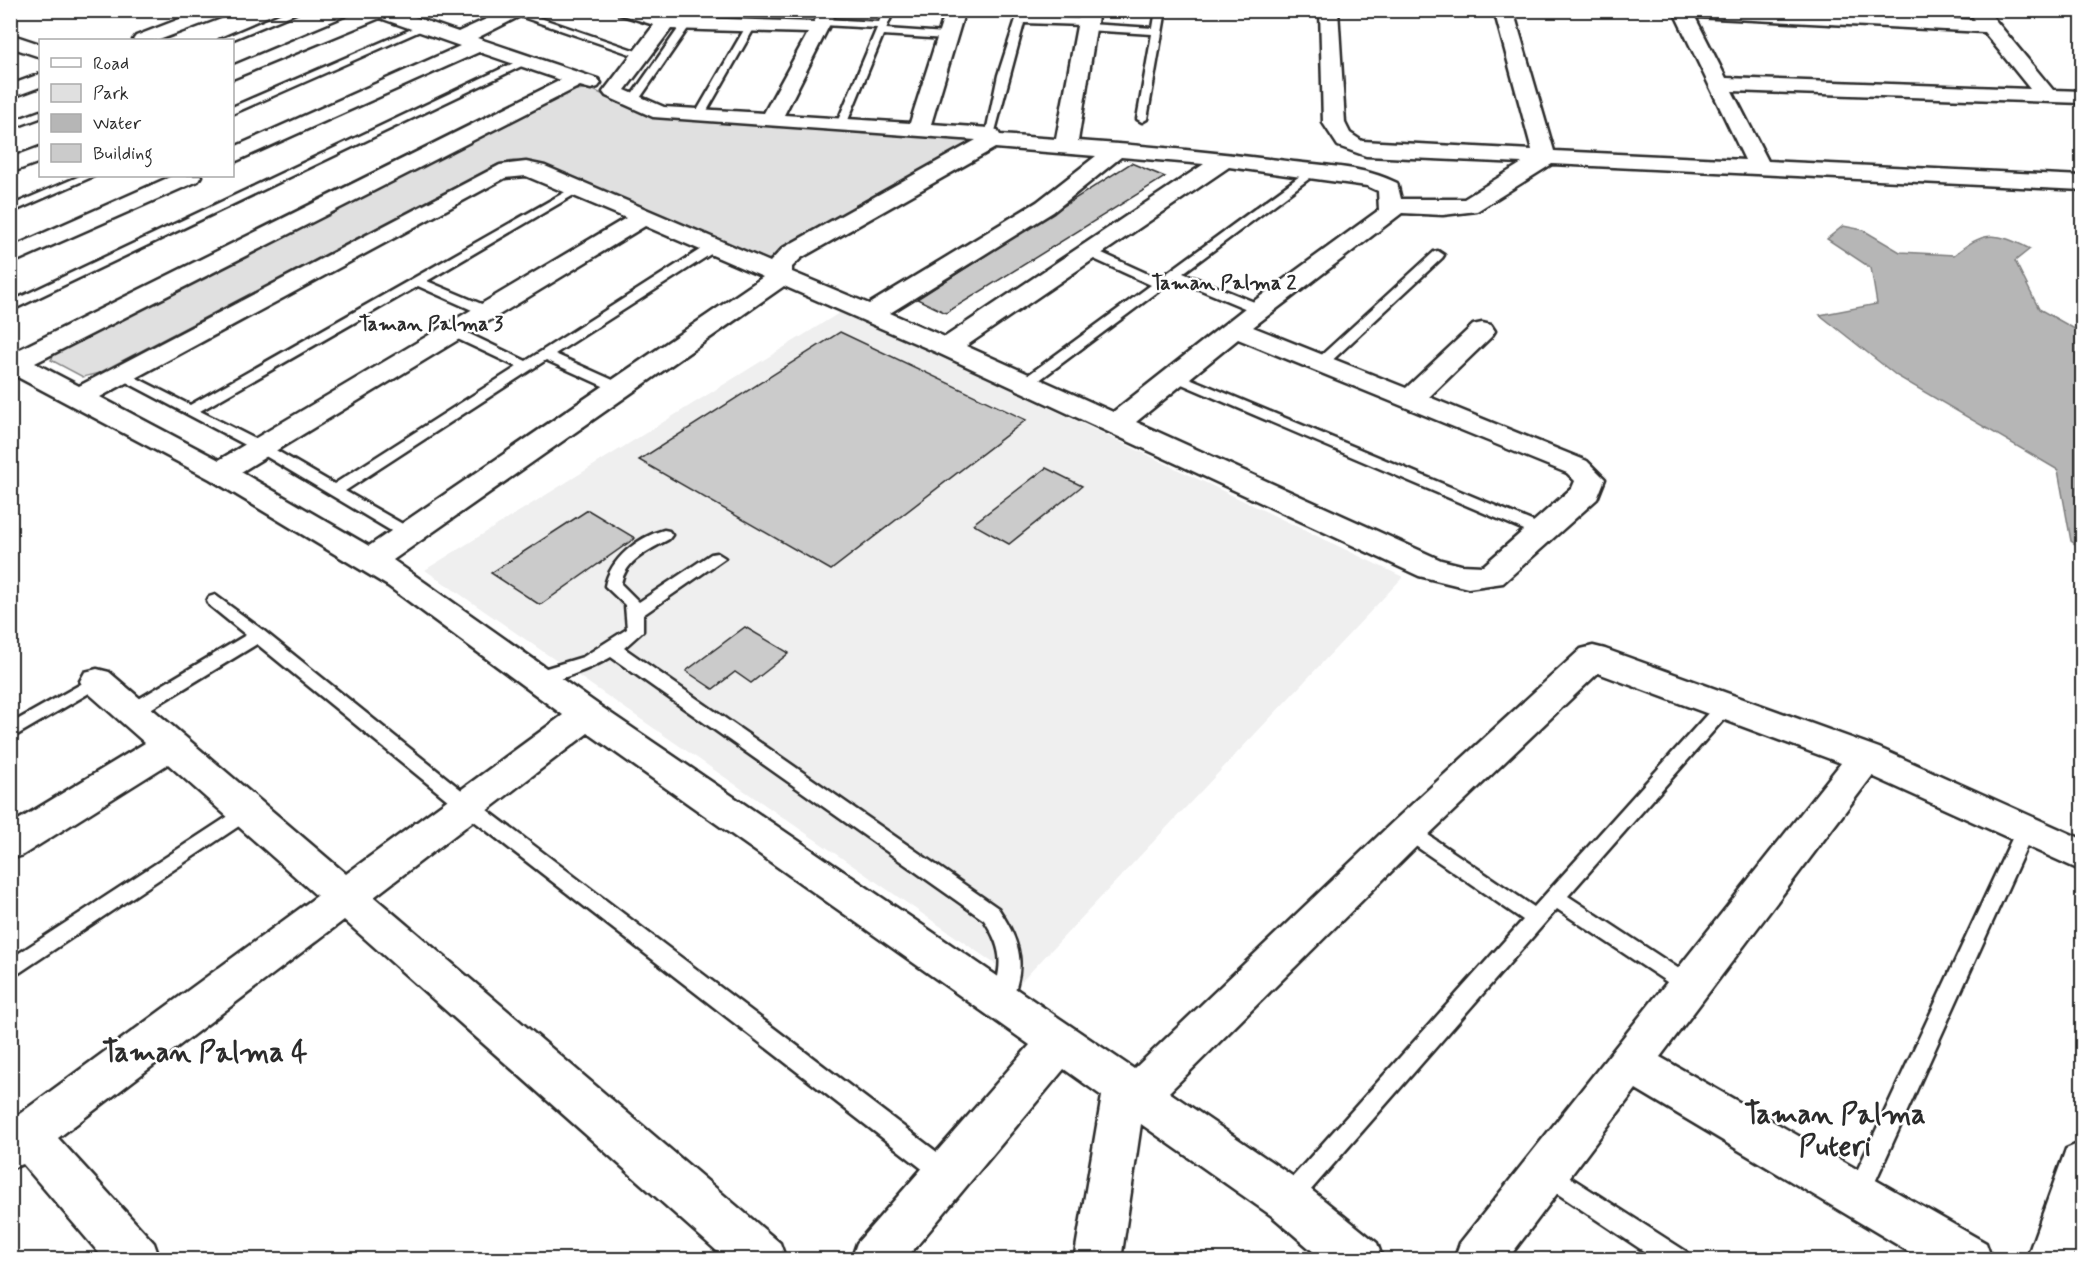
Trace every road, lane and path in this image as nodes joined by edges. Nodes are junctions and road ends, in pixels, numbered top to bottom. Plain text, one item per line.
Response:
1 (299, 10) edge
2 (626, 10) edge
3 (889, 10) edge
4 (956, 10) edge
5 (971, 10) edge
6 (1161, 10) edge
7 (1329, 10) edge
8 (1503, 10) edge
9 (376, 11) edge
10 (1682, 11) edge
11 (208, 12) edge
12 (515, 12) edge
13 (1022, 14) edge
14 (1983, 18) edge
15 (824, 20) edge
16 (1088, 20) edge
17 (676, 23) junction
18 (751, 25) junction
19 (424, 27) junction
20 (880, 28) junction
21 (1156, 31) junction
22 (946, 36) junction
23 (145, 39) edge
24 (226, 39) edge
25 (10, 40) edge
26 (469, 42) junction
27 (39, 51) edge
28 (640, 54) junction
29 (524, 61) junction
30 (234, 72) edge
31 (579, 79) junction
32 (39, 80) edge
33 (1719, 84) junction
34 (10, 92) edge
35 (2047, 96) junction
36 (623, 97) junction
37 (2082, 97) edge
38 (234, 110) edge
39 (39, 114) edge
40 (699, 116) junction
41 (1142, 119) dead end
42 (770, 121) junction
43 (840, 125) junction
44 (10, 126) edge
45 (918, 130) junction
46 (990, 138) junction
47 (1066, 146) junction
48 (1117, 150) junction
49 (39, 154) edge
50 (234, 155) edge
51 (1545, 159) junction
52 (1225, 160) junction
53 (10, 166) edge
54 (1759, 166) junction
55 (1312, 172) junction
56 (86, 177) edge
57 (188, 177) edge
58 (2082, 183) edge
59 (578, 189) junction
60 (1391, 205) junction
61 (10, 210) edge
62 (644, 217) junction
63 (713, 247) junction
64 (1087, 251) junction
65 (1438, 255) dead end
66 (10, 257) edge
67 (1173, 274) junction
68 (780, 277) junction
69 (417, 281) junction
70 (1160, 284) junction
71 (10, 307) edge
72 (1259, 309) junction
73 (486, 311) junction
74 (871, 314) junction
75 (1235, 329) junction
76 (1482, 331) dead end
77 (452, 332) junction
78 (947, 347) junction
79 (546, 355) junction
80 (13, 364) edge
81 (1320, 364) junction
82 (527, 367) junction
83 (120, 375) junction
84 (1175, 376) junction
85 (1025, 384) junction
86 (619, 388) junction
87 (81, 396) junction
88 (1411, 399) junction
89 (190, 411) junction
90 (1115, 425) junction
91 (262, 448) junction
92 (220, 472) junction
93 (334, 491) junction
94 (1541, 531) junction
95 (408, 534) junction
96 (664, 535) dead end
97 (717, 558) dead end
98 (371, 560) junction
99 (215, 601) dead end
100 (637, 611) junction
101 (258, 635) junction
102 (614, 650) junction
103 (536, 677) junction
104 (97, 681) joint
105 (1725, 706) junction
106 (133, 711) junction
107 (588, 715) junction
108 (10, 733) edge
109 (170, 745) junction
110 (1866, 758) junction
111 (467, 805) junction
112 (247, 811) junction
113 (2025, 830) junction
114 (1408, 831) junction
115 (10, 844) edge
116 (2082, 856) edge
117 (346, 897) junction
118 (1555, 898) junction
119 (1536, 919) junction
120 (10, 970) edge
121 (1689, 986) junction
122 (1002, 1002) junction
123 (1060, 1042) junction
124 (1629, 1062) junction
125 (1131, 1091) junction
126 (19, 1142) edge
127 (2082, 1164) edge
128 (1545, 1172) junction
129 (947, 1174) junction
130 (1857, 1195) junction
131 (1288, 1200) junction
132 (137, 1260) edge
133 (763, 1260) edge
134 (874, 1260) edge
135 (1097, 1260) edge
136 (1360, 1260) edge
137 (1477, 1260) edge
138 (1679, 1260) edge
139 (1969, 1260) edge
140 (2049, 1260) edge

1 - 24 lane
2 - 17 street
3 - 20 lane
4 - 22 street
5 - 13 lane
6 - 21 lane
7 - 51 street
8 - 51 street
9 - 19 street
9 - 30 street
10 - 14 street
10 - 33 street
11 - 23 street
12 - 26 street
12 - 28 lane
13 - 16 lane
13 - 46 lane
14 - 35 street
15 - 18 street
15 - 20 lane
15 - 42 street
16 - 21 lane
16 - 47 street
17 - 18 street
17 - 28 street
17 - 36 lane
18 - 40 lane
19 - 26 street
19 - 38 lane
20 - 22 lane
20 - 43 lane
21 - 41 lane
22 - 45 street
25 - 27 street
26 - 29 street
26 - 50 street
28 - 36 street
29 - 31 street
29 - 71 lane
31 - 36 street
31 - 80 street
32 - 34 street
33 - 35 street
33 - 54 street
35 - 37 street
36 - 40 street
39 - 44 lane
40 - 42 street
42 - 43 street
43 - 45 street
45 - 46 street
46 - 47 street
46 - 68 street
47 - 48 street
48 - 52 street
48 - 74 street
49 - 53 street
51 - 54 street
51 - 60 street
52 - 55 street
52 - 64 street
54 - 58 street
55 - 60 street
55 - 67 lane
56 - 61 lane
57 - 66 street
59 - 62 street
59 - 69 lane
59 - 83 street
60 - 72 street
62 - 63 street
62 - 73 street
63 - 68 street
63 - 79 lane
64 - 70 lane
64 - 78 street
65 - 81 lane
67 - 70 lane
67 - 72 lane
68 - 74 street
68 - 86 street
69 - 73 lane
69 - 89 lane
70 - 85 lane
72 - 75 street
73 - 77 street
74 - 78 street
75 - 81 street
75 - 84 street
76 - 88 street
77 - 82 lane
77 - 91 street
78 - 85 street
79 - 82 lane
79 - 86 lane
80 - 87 street
81 - 88 street
82 - 93 lane
83 - 87 street
83 - 89 lane
84 - 90 street
84 - 94 lane
85 - 90 street
86 - 95 street
87 - 92 street
88 - 94 street
89 - 91 lane
90 - 94 street
91 - 92 street
91 - 93 lane
92 - 98 street
93 - 95 lane
95 - 98 street
96 - 100 lane
97 - 100 lane
98 - 103 street
99 - 101 lane
100 - 102 lane
101 - 106 lane
101 - 111 lane
102 - 103 lane
102 - 122 lane
103 - 107 street
104 - 106 street
104 - 108 lane
105 - 110 street
105 - 114 street
105 - 118 lane
106 - 109 street
107 - 111 street
107 - 122 street
109 - 112 street
109 - 115 street
110 - 113 street
110 - 121 street
111 - 117 street
111 - 129 lane
112 - 117 street
112 - 120 lane
113 - 116 street
113 - 130 lane
114 - 119 lane
114 - 125 street
117 - 126 street
117 - 133 street
118 - 119 lane
118 - 121 lane
119 - 131 lane
121 - 124 street
122 - 123 street
123 - 125 street
123 - 129 street
124 - 128 street
124 - 130 street
125 - 131 street
125 - 135 street
126 - 132 street
127 - 140 street
128 - 137 street
128 - 138 lane
129 - 134 street
130 - 139 street
131 - 136 street

